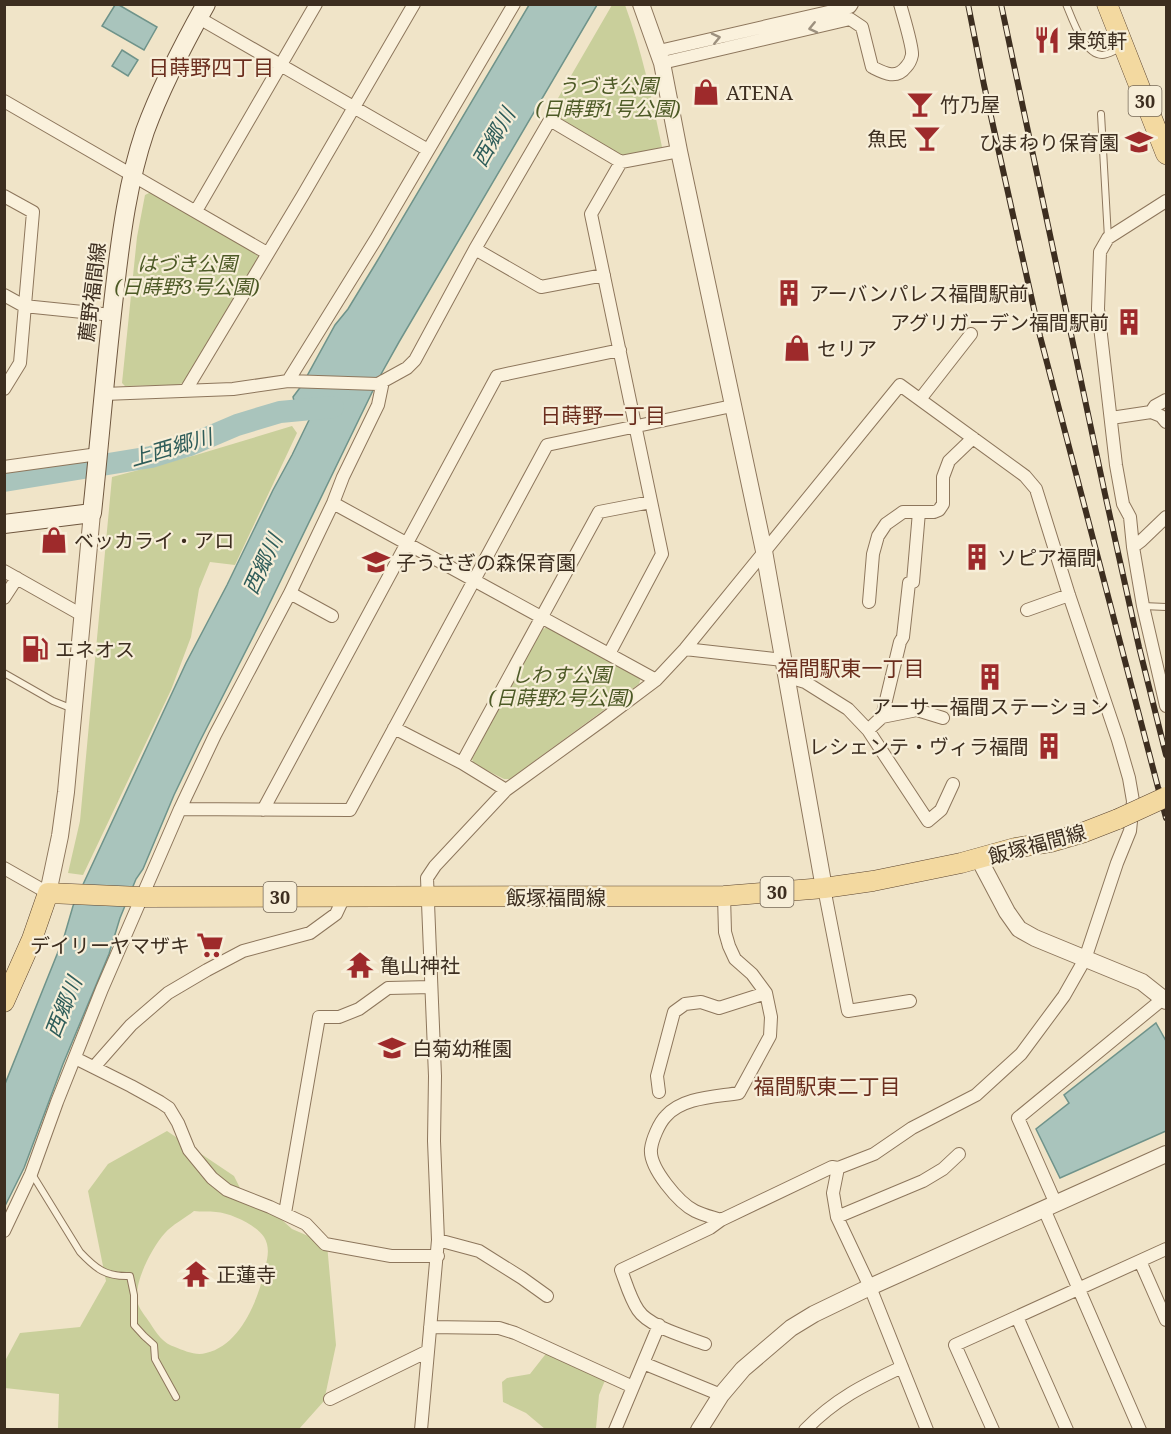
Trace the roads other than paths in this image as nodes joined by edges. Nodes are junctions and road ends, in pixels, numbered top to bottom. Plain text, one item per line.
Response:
1 (316, 4) edge
2 (414, 4) edge
3 (514, 4) edge
4 (641, 4) edge
5 (852, 4) edge
6 (900, 4) edge
7 (1065, 4) edge
8 (1107, 4) edge
9 (203, 11) edge
10 (1124, 47) junction
11 (661, 57) junction
12 (281, 65) junction
13 (4, 101) edge
14 (354, 108) junction
15 (1101, 114) dead end
16 (428, 150) junction
17 (679, 151) junction
18 (1167, 154) edge
19 (621, 162) junction
20 (133, 174) junction
21 (4, 196) edge
22 (1167, 201) edge
23 (196, 211) junction
24 (1108, 238) junction
25 (475, 249) junction
26 (267, 253) junction
27 (604, 275) junction
28 (4, 295) edge
29 (24, 306) junction
30 (112, 315) junction
31 (971, 334) dead end
32 (963, 345) junction
33 (620, 350) junction
34 (974, 354) dead end
35 (288, 381) junction
36 (381, 382) junction
37 (4, 389) edge
38 (186, 390) junction
39 (104, 394) junction
40 (921, 398) junction
41 (1167, 400) edge
42 (732, 406) junction
43 (1151, 412) junction
44 (1111, 418) junction
45 (1167, 422) edge
46 (636, 426) junction
47 (973, 438) junction
48 (98, 459) junction
49 (4, 467) edge
50 (651, 502) junction
51 (333, 503) junction
52 (919, 512) junction
53 (93, 513) junction
54 (1167, 517) edge
55 (4, 524) edge
56 (406, 544) junction
57 (1133, 547) junction
58 (764, 551) junction
59 (4, 571) edge
60 (17, 578) junction
61 (474, 580) junction
62 (290, 593) junction
63 (1069, 596) junction
64 (4, 598) edge
65 (869, 602) dead end
66 (1143, 606) junction
67 (1167, 607) edge
68 (1027, 610) dead end
69 (82, 615) junction
70 (332, 616) dead end
71 (541, 618) junction
72 (685, 649) junction
73 (609, 654) junction
74 (784, 668) junction
75 (4, 673) edge
76 (656, 680) junction
77 (1167, 706) edge
78 (73, 709) junction
79 (882, 717) junction
80 (943, 718) dead end
81 (394, 728) junction
82 (868, 730) junction
83 (462, 763) junction
84 (953, 784) dead end
85 (506, 790) junction
86 (1167, 796) edge
87 (180, 809) junction
88 (263, 810) junction
89 (979, 859) junction
90 (4, 868) edge
91 (824, 888) junction
92 (48, 893) junction
93 (724, 896) junction
94 (137, 897) junction
95 (344, 897) junction
96 (428, 898) junction
97 (1084, 959) junction
98 (431, 987) junction
99 (766, 993) junction
100 (1166, 1000) edge
101 (910, 1001) dead end
102 (4, 1002) edge
103 (75, 1058) junction
104 (94, 1067) junction
105 (659, 1092) dead end
106 (959, 1154) dead end
107 (1167, 1154) edge
108 (838, 1168) junction
109 (31, 1174) junction
110 (1050, 1207) junction
111 (285, 1213) junction
112 (837, 1217) junction
113 (721, 1220) junction
114 (4, 1231) edge
115 (438, 1240) junction
116 (1167, 1249) edge
117 (438, 1256) junction
118 (1140, 1261) junction
119 (870, 1287) junction
120 (1078, 1288) junction
121 (547, 1296) dead end
122 (1017, 1317) junction
123 (1167, 1320) edge
124 (659, 1325) junction
125 (430, 1327) junction
126 (705, 1344) dead end
127 (428, 1351) junction
128 (643, 1362) junction
129 (902, 1367) junction
130 (633, 1387) junction
131 (721, 1395) junction
132 (176, 1397) dead end
133 (330, 1399) dead end
134 (421, 1430) edge
135 (615, 1430) edge
136 (699, 1430) edge
137 (806, 1430) edge
138 (927, 1430) edge
139 (993, 1430) edge
140 (1067, 1430) edge
141 (1140, 1430) edge

1 - 12 street
2 - 14 street
3 - 16 street
4 - 11 street
11 -> 5 street
6 -> 11 street
7 - 10 lane
8 - 10 main road, 30
9 - 12 street
9 - 20 main road, 薦野福間線
10 - 18 main road, 30
11 - 17 street
12 - 14 street
12 - 23 street
13 - 20 street
14 - 16 street
14 - 26 street
15 - 24 lane
16 - 35 street
17 - 19 street
17 - 42 street
19 - 25 street
19 - 27 street
20 - 23 street
20 - 30 main road, 薦野福間線
21 - 29 street
22 - 24 street
23 - 26 street
24 - 44 street
25 - 27 street
25 - 36 street
26 - 38 street
27 - 33 street
28 - 29 street
29 - 30 street
29 - 37 street
30 - 39 main road, 薦野福間線
31 - 32 street
32 - 34 street
32 - 40 street
33 - 46 street
33 - 56 street
35 - 36 street
35 - 38 street
36 - 51 street
38 - 39 street
39 - 48 main road, 薦野福間線
40 - 47 street
40 - 58 street
41 - 43 street
42 - 46 street
42 - 58 street
43 - 44 street
43 - 45 street
44 - 57 street
46 - 50 street
46 - 61 street
47 - 52 street
47 - 63 street
48 - 49 street
48 - 53 main road, 薦野福間線
50 - 71 street
50 - 73 street
51 - 56 street
51 - 62 street
52 - 65 street
52 - 79 street
53 - 55 main road
53 - 69 street
54 - 57 street
56 - 61 street
56 - 88 street
57 - 66 street
58 - 72 street
58 - 74 street
59 - 60 street
60 - 64 street
60 - 69 street
61 - 71 street
61 - 81 street
62 - 70 street
62 - 87 street
63 - 68 street
63 - 97 street
66 - 67 lane
66 - 77 street
69 - 78 street
71 - 73 street
71 - 83 street
72 - 74 street
72 - 76 street
73 - 76 street
74 - 82 street
74 - 91 street
75 - 78 lane
76 - 85 street
78 - 92 street
79 - 80 street
79 - 82 street
81 - 83 street
81 - 88 street
82 - 84 street
83 - 85 street
85 - 96 street
86 - 89 main road, 飯塚福間線 / 30, bridge
87 - 88 street
87 - 94 street
89 - 91 main road, 飯塚福間線 / 30
89 - 97 street
90 - 92 street
91 - 93 main road, 飯塚福間線 / 30
91 - 101 street
92 - 94 main road, 飯塚福間線 / 30
92 - 102 main road
93 - 96 main road, 飯塚福間線 / 30
93 - 99 street
94 - 95 main road, 飯塚福間線 / 30
94 - 103 street
95 - 96 main road, 飯塚福間線 / 30
95 - 104 street
96 - 98 street
97 - 100 street
97 - 108 street
98 - 111 street
98 - 115 street
99 - 105 street
99 - 113 street
100 - 110 street
103 - 104 street
103 - 109 street
104 - 111 street
106 - 112 street
107 - 110 street
108 - 112 street
108 - 113 street
109 - 114 street
109 - 132 lane
110 - 119 street
110 - 120 street
111 - 117 street
112 - 119 street
113 - 124 street
115 - 117 street
115 - 121 street
116 - 118 street
117 - 125 street
118 - 120 street
118 - 123 street
119 - 129 street
119 - 131 street
120 - 122 street
120 - 141 street
122 - 139 street
122 - 140 street
124 - 126 street
124 - 128 street
125 - 127 street
125 - 130 street
127 - 133 street
127 - 134 street
128 - 130 street
128 - 131 street
129 - 137 street
129 - 138 street
130 - 135 street
131 - 136 street

